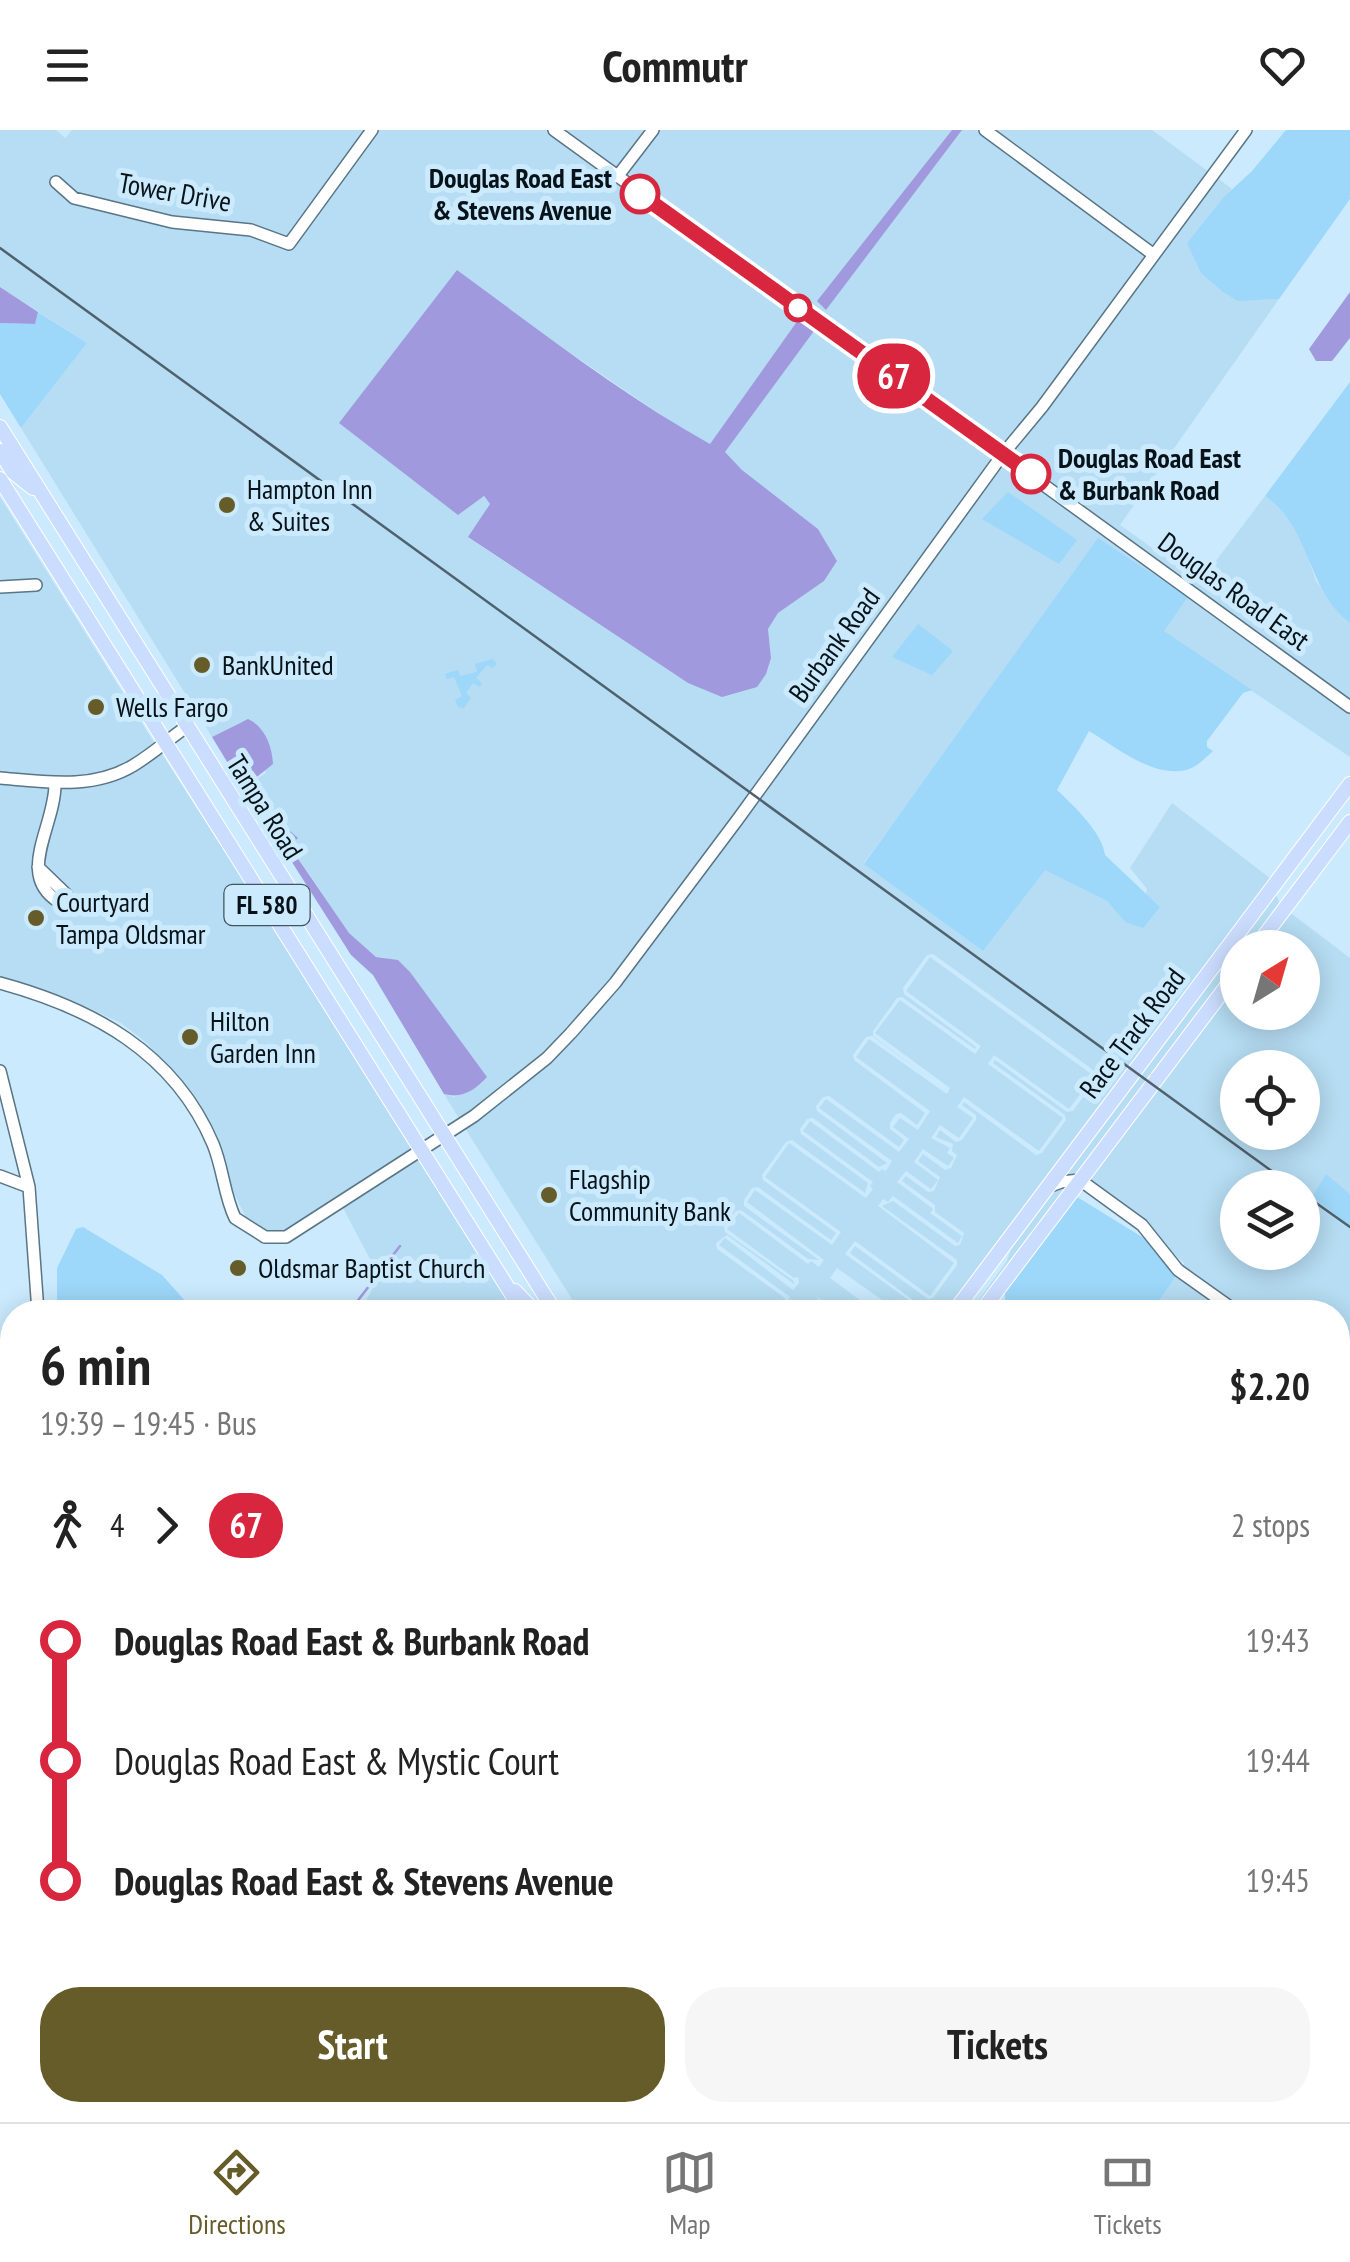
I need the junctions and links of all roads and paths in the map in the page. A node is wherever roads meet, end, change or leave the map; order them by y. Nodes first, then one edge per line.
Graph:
1 (372, 130) edge
2 (554, 130) edge
3 (653, 130) edge
4 (985, 130) edge
5 (1246, 130) edge
6 (617, 177) junction
7 (56, 182) dead end
8 (1154, 255) junction
9 (0, 427) edge
10 (0, 443) edge
11 (0, 451) edge
12 (1003, 454) junction
13 (0, 479) edge
14 (42, 494) junction
15 (36, 585) dead end
16 (0, 587) edge
17 (1350, 707) edge
18 (186, 727) junction
19 (164, 743) junction
20 (0, 778) edge
21 (56, 784) junction
22 (1350, 784) edge
23 (1350, 822) edge
24 (38, 867) dead end
25 (1269, 930) edge
26 (0, 983) edge
27 (1220, 995) edge
28 (0, 1071) edge
29 (444, 1136) junction
30 (422, 1149) junction
31 (0, 1176) edge
32 (1080, 1180) junction
33 (29, 1187) junction
34 (1048, 1188) junction
35 (1021, 1223) junction
36 (1047, 1224) junction
37 (1010, 1238) junction
38 (500, 1276) junction
39 (37, 1300) edge
40 (515, 1300) edge
41 (523, 1300) edge
42 (548, 1300) edge
43 (963, 1300) edge
44 (973, 1300) edge
45 (990, 1300) edge
46 (1220, 1300) edge

1 - 7 street, Tower Drive
2 - 6 street, Douglas Road East
3 - 6 street
4 - 8 street
5 - 8 street, Burbank Road
6 - 12 street, Douglas Road East
8 - 12 street, Burbank Road
9 - 14 main road, Tampa Road
10 - 14 main road, FL 580
11 - 14 main road
12 - 17 street, Douglas Road East
12 - 29 street, Burbank Road
13 - 19 main road, Tampa Road / FL 580
14 - 18 main road, Tampa Road / FL 580
15 - 16 street
18 - 19 street
18 - 29 main road, Tampa Road / FL 580
19 - 21 street
19 - 30 main road, Tampa Road / FL 580
20 - 21 street
21 - 24 street
22 - 34 main road, Race Track Road
23 - 25 main road
26 - 30 street, Burbank Road
27 - 32 main road, Race Track Road
28 - 33 street
29 - 30 street, Burbank Road
29 - 42 main road, Tampa Road / FL 580
30 - 38 main road, Tampa Road / FL 580
31 - 33 street
32 - 34 street
32 - 36 main road, Race Track Road
32 - 46 street
33 - 39 street
34 - 35 main road, Race Track Road
35 - 36 main road
35 - 37 main road, Race Track Road
36 - 45 main road, Race Track Road
37 - 43 main road, Race Track Road
37 - 44 main road
38 - 40 main road, Tampa Road / FL 580
38 - 41 main road

